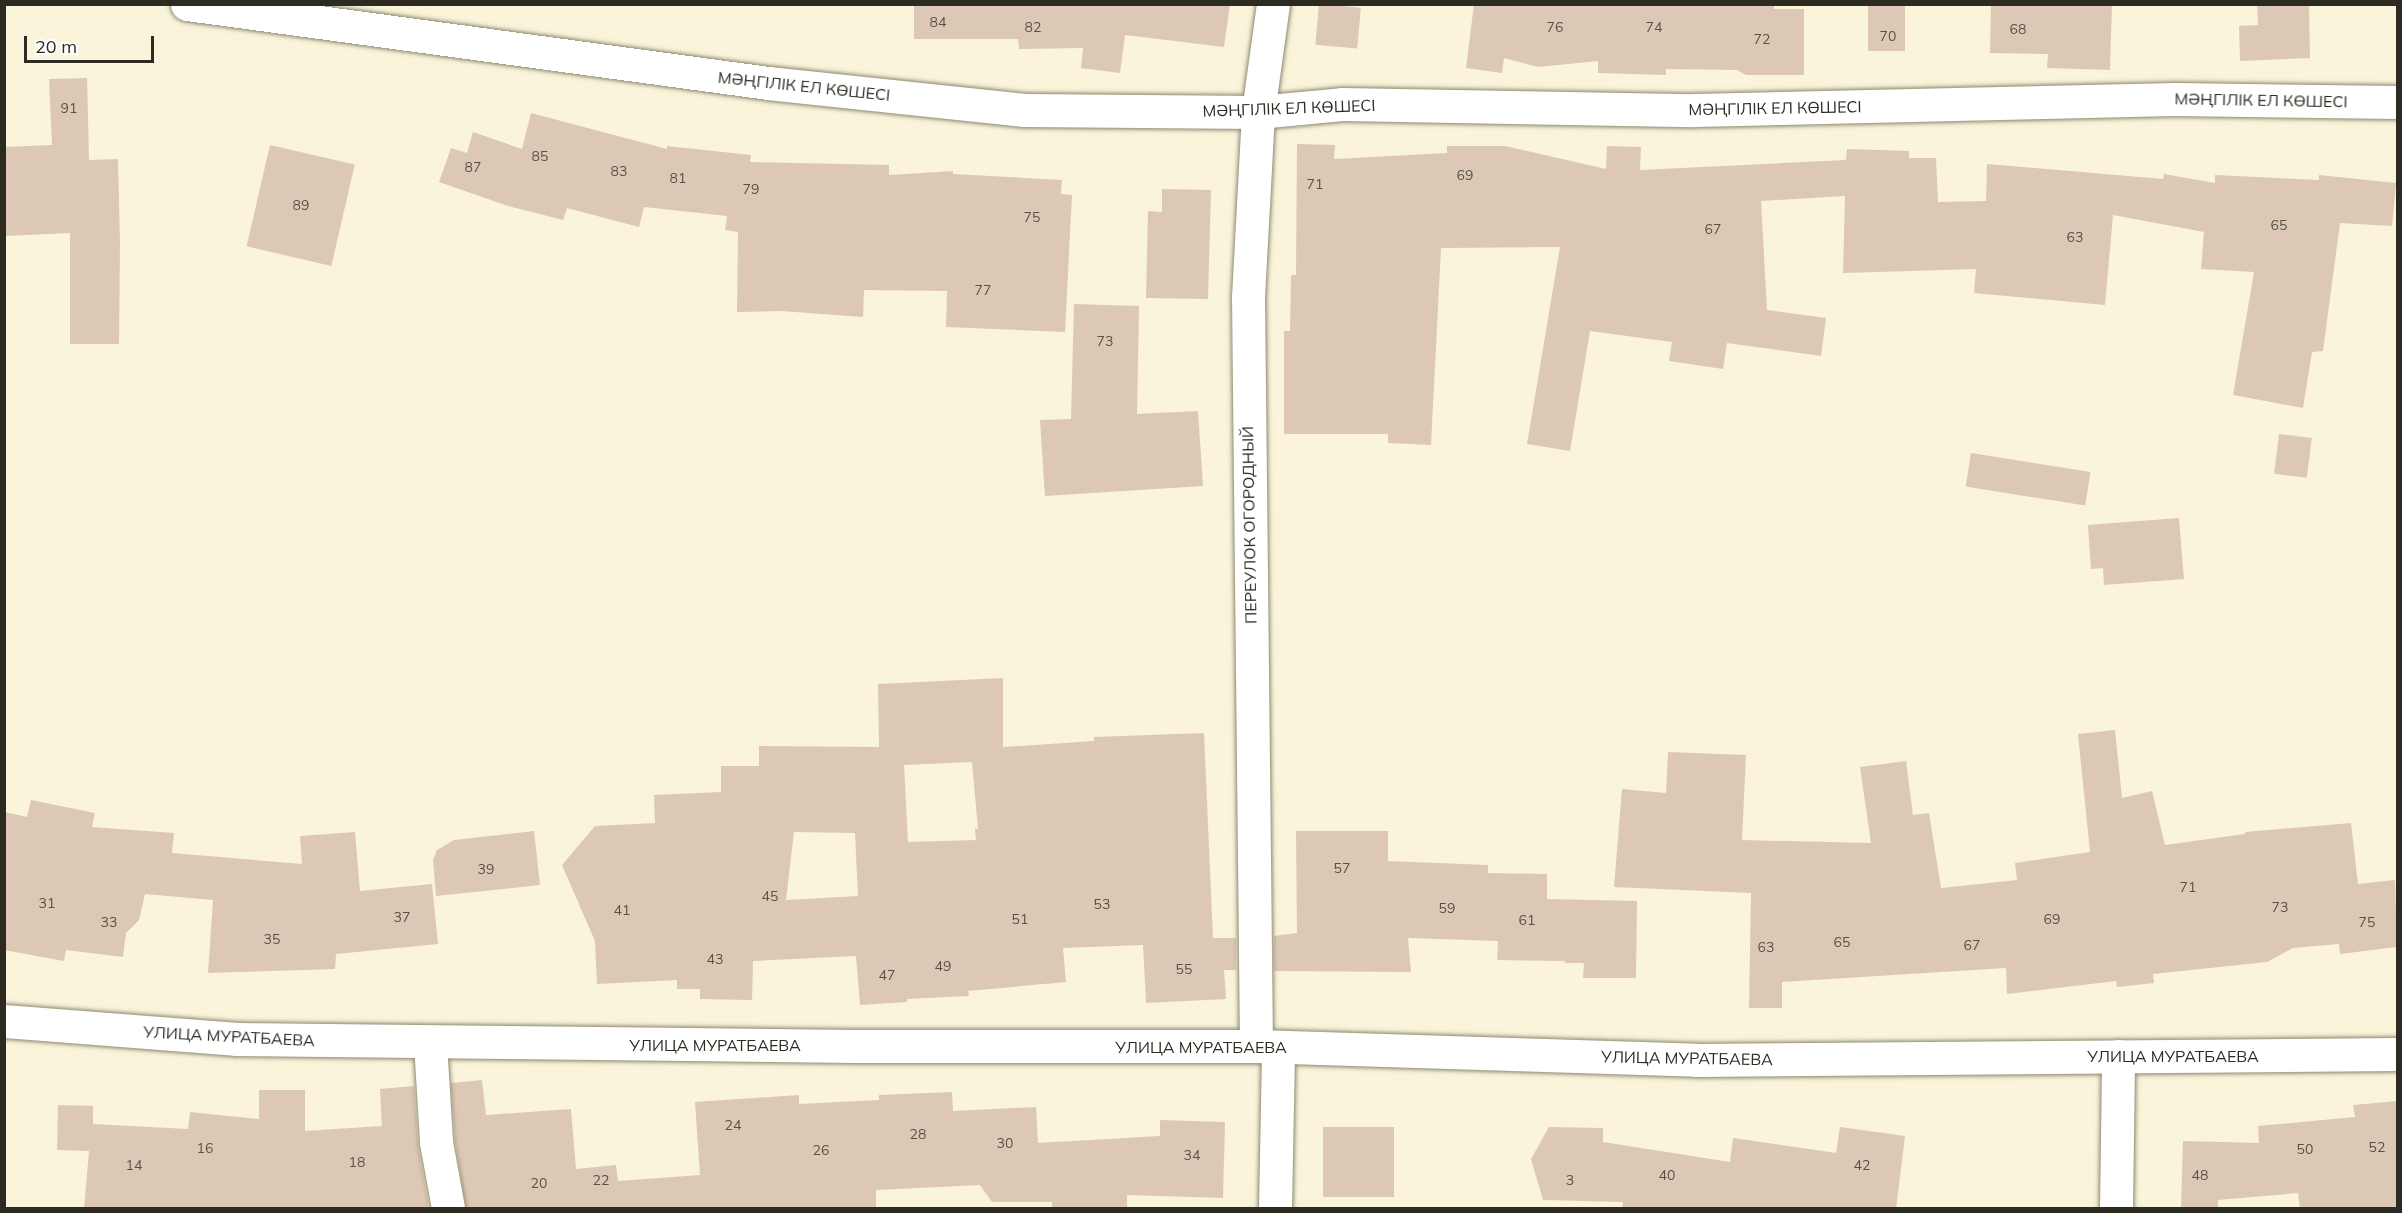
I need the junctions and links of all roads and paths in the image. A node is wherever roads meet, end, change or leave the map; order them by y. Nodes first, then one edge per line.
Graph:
1 (187, 4) edge
2 (1273, 4) edge
3 (2397, 102) edge
4 (1258, 112) junction
5 (4, 1022) edge
6 (430, 1043) junction
7 (1267, 1046) junction
8 (2397, 1054) edge
9 (2118, 1056) junction
10 (448, 1209) edge
11 (1275, 1209) edge
12 (2116, 1209) edge

1 - 4 street, МӘҢГІЛІК ЕЛ КӨШЕСІ
2 - 4 street, ПЕРЕУЛОК ОГОРОДНЫЙ
3 - 4 street, МӘҢГІЛІК ЕЛ КӨШЕСІ
4 - 7 street, ПЕРЕУЛОК ОГОРОДНЫЙ
5 - 6 street, УЛИЦА МУРАТБАЕВА
6 - 7 street, УЛИЦА МУРАТБАЕВА
6 - 10 street
7 - 9 street, УЛИЦА МУРАТБАЕВА
7 - 11 street, ПЕРЕУЛОК ОГОРОДНЫЙ
8 - 9 street, УЛИЦА МУРАТБАЕВА
9 - 12 street

